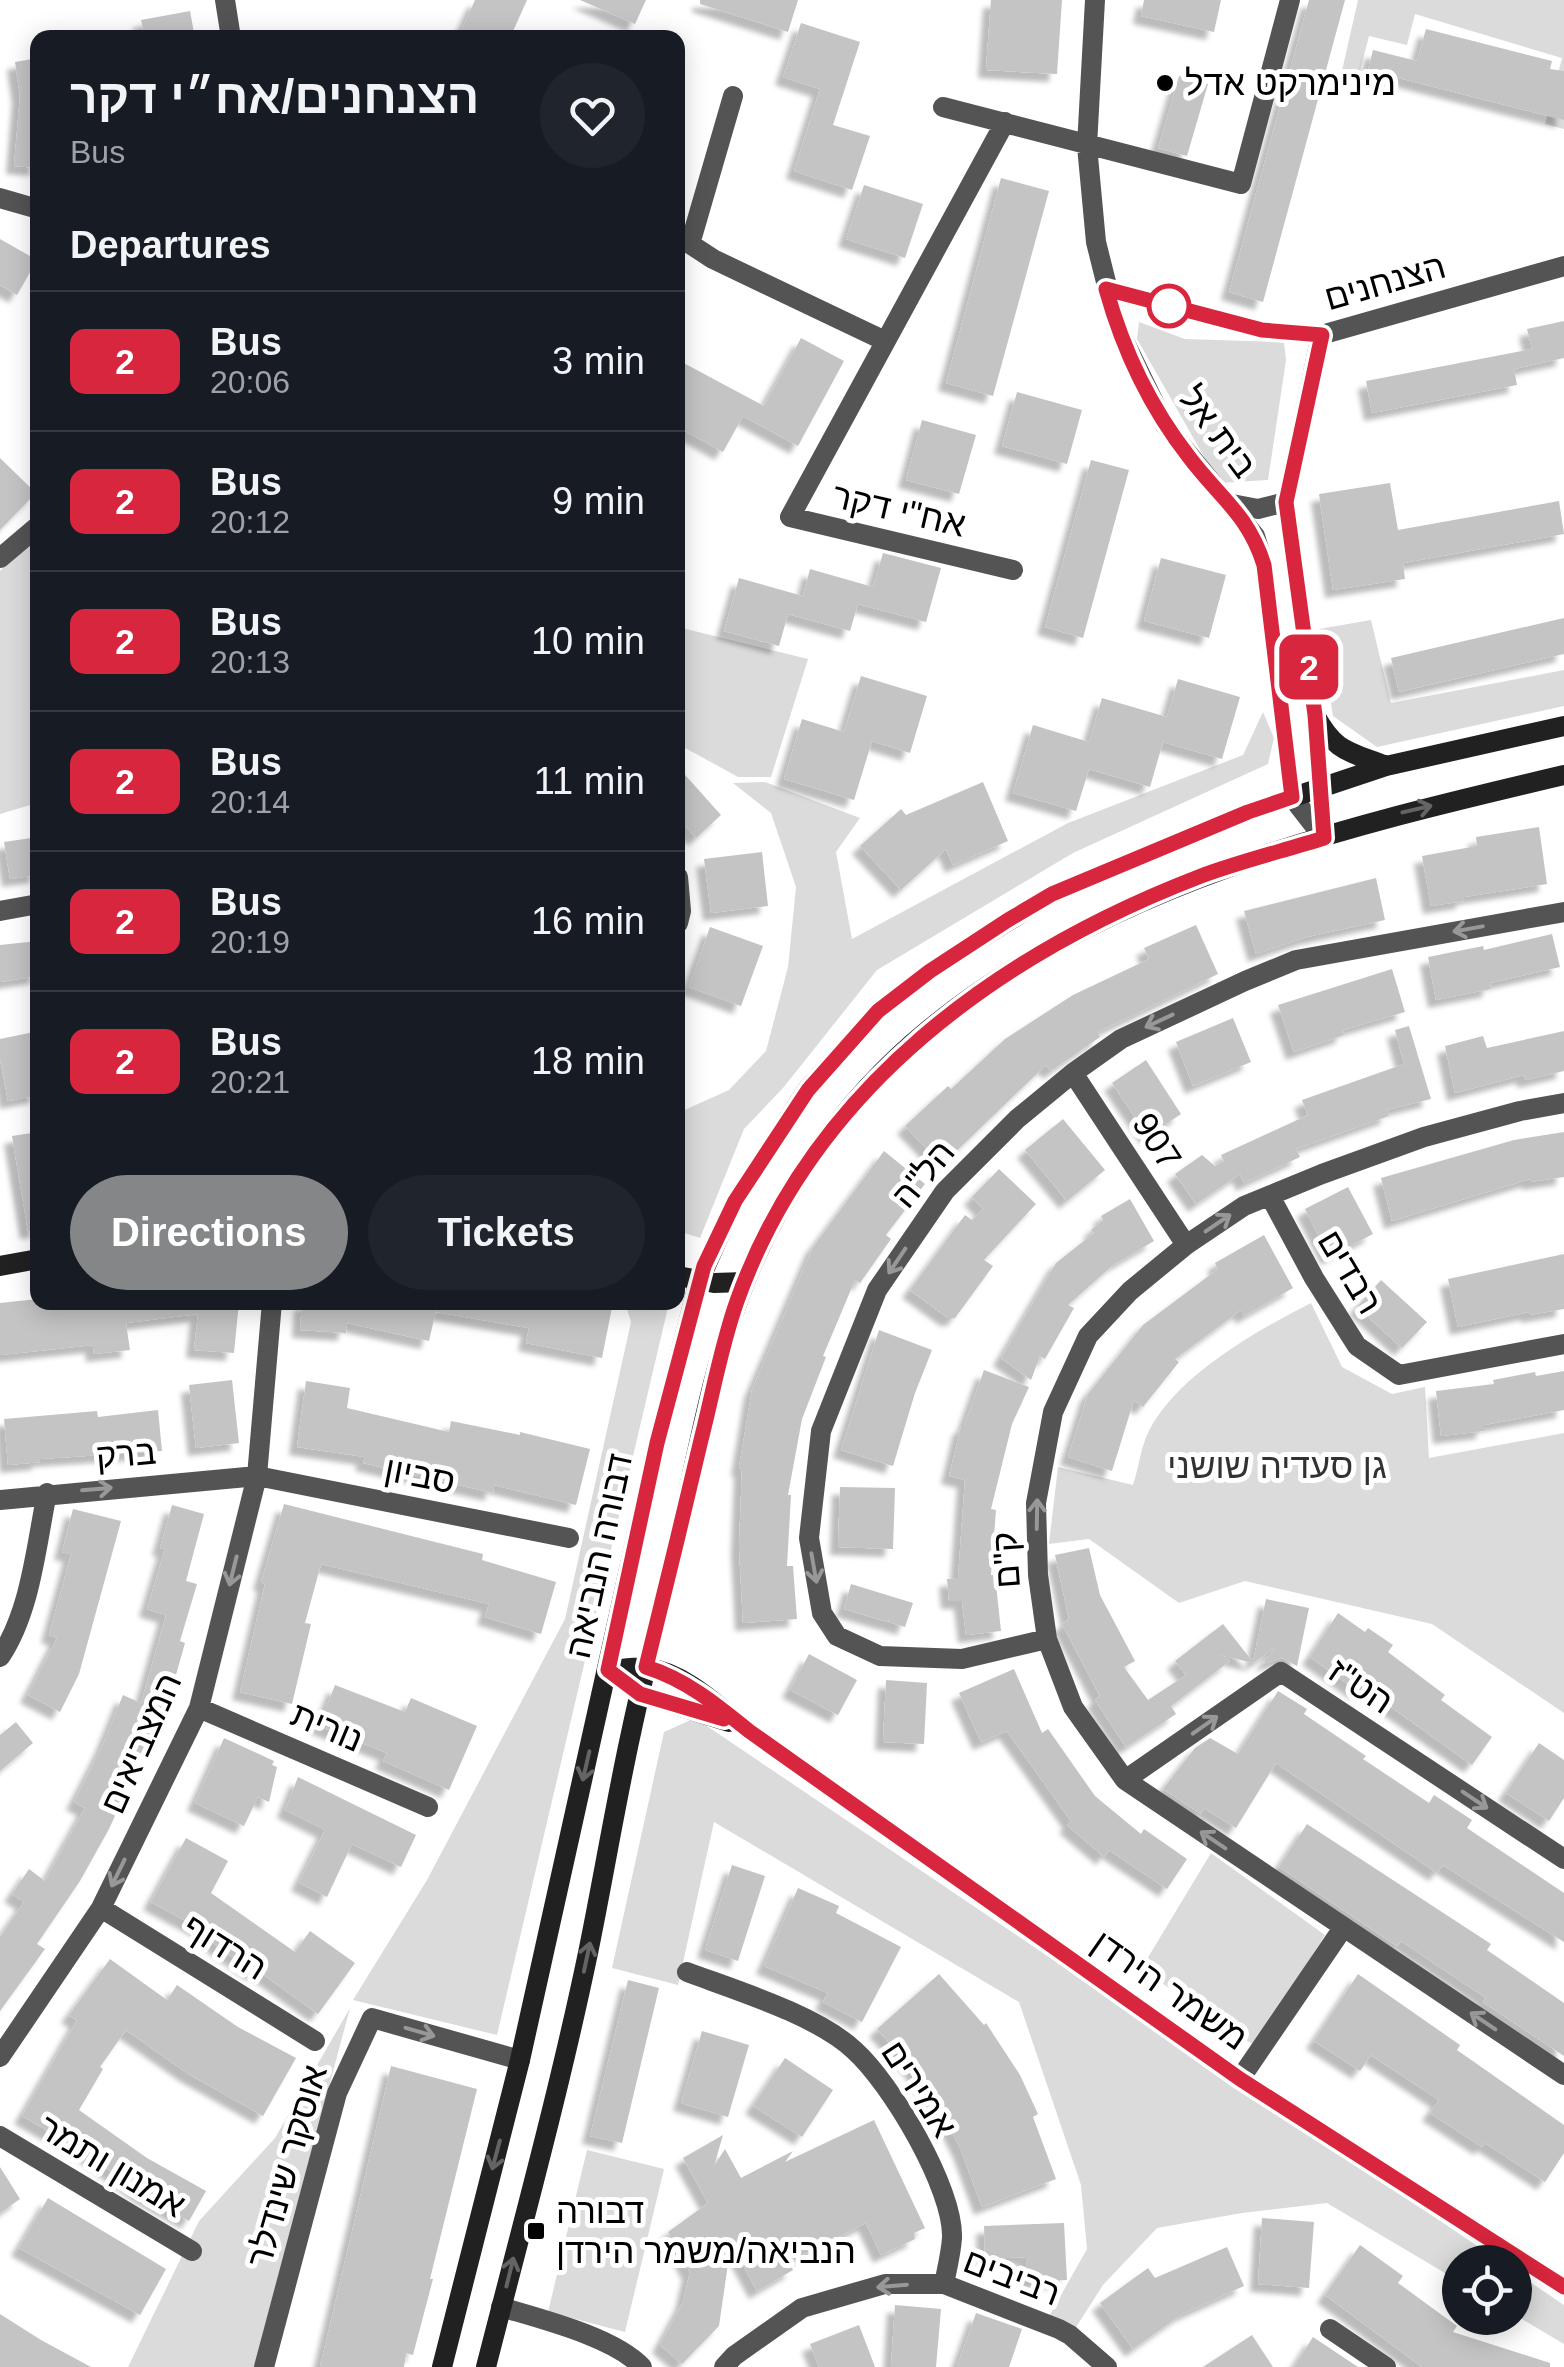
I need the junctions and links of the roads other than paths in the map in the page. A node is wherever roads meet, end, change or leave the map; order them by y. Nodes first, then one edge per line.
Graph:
1 (225, 0) edge
2 (1094, 0) edge
3 (1290, 0) edge
4 (230, 30) edge
5 (732, 96) dead end
6 (943, 108) dead end
7 (1005, 122) junction
8 (1087, 146) junction
9 (0, 198) edge
10 (30, 207) edge
11 (1564, 266) edge
12 (1106, 289) junction
13 (1322, 335) junction
14 (885, 341) junction
15 (1286, 502) junction
16 (1232, 504) junction
17 (30, 533) edge
18 (0, 558) edge
19 (1014, 570) dead end
20 (1315, 715) junction
21 (1564, 726) edge
22 (1386, 766) junction
23 (1564, 775) edge
24 (1322, 789) junction
25 (1292, 797) junction
26 (1324, 838) junction
27 (30, 905) edge
28 (0, 911) edge
29 (1564, 912) edge
30 (1073, 1073) junction
31 (1564, 1103) edge
32 (1270, 1196) junction
33 (1186, 1244) junction
34 (30, 1260) edge
35 (0, 1266) edge
36 (685, 1278) edge
37 (700, 1281) junction
38 (745, 1282) junction
39 (271, 1310) edge
40 (1564, 1344) edge
41 (257, 1476) junction
42 (47, 1493) junction
43 (0, 1500) edge
44 (569, 1538) dead end
45 (1047, 1639) junction
46 (0, 1657) edge
47 (646, 1667) junction
48 (608, 1670) junction
49 (640, 1694) junction
50 (199, 1708) junction
51 (749, 1731) junction
52 (1125, 1780) junction
53 (428, 1806) dead end
54 (1564, 1859) edge
55 (100, 1908) junction
56 (1342, 1928) junction
57 (687, 1972) dead end
58 (315, 2041) dead end
59 (0, 2057) edge
60 (520, 2060) junction
61 (1564, 2075) edge
62 (1240, 2079) junction
63 (0, 2136) edge
64 (192, 2251) dead end
65 (944, 2284) junction
66 (1564, 2287) edge
67 (502, 2307) junction
68 (1330, 2330) dead end
69 (264, 2367) edge
70 (442, 2367) edge
71 (486, 2367) edge
72 (642, 2367) edge
73 (724, 2367) edge
74 (1107, 2367) edge
75 (1386, 2367) edge

1 - 4 street
2 - 8 street, בית אל
3 - 8 street
5 - 14 street
6 - 7 street
7 - 8 street
7 - 14 street, אח"י דקר
8 - 12 street, בית אל
9 - 10 street
11 - 13 street, הצנחנים
12 - 13 street, הצנחנים
12 - 16 street, בית אל
13 - 15 street, בית אל
14 - 19 street, אח"י דקר
15 - 16 street
15 - 20 street, בית אל
16 - 25 street, בית אל
17 - 18 street
20 - 22 street
20 - 24 street, בית אל
21 - 22 street, דבורה הנביאה
22 - 24 street, דבורה הנביאה
26 -> 23 street, דבורה הנביאה
24 - 25 street, דבורה הנביאה
24 - 26 street, בית אל
25 - 26 street
25 - 37 street, דבורה הנביאה
26 - 38 street, דבורה הנביאה
27 - 28 street
29 -> 30 street, הל"ה
30 - 33 street, 907
30 -> 45 street, הל"ה
31 - 32 street, ק"ם
33 -> 32 street, ק"ם
32 - 40 street, רבדים
45 -> 33 street, ק"ם
34 - 35 street
36 - 37 street
37 - 38 street
37 - 48 street, דבורה הנביאה
38 - 47 street, דבורה הנביאה
39 - 41 street, המצביאים
42 -> 41 street, ברק
41 - 44 street, סביון
41 -> 50 street, המצביאים
42 - 43 street, ברק
42 - 46 street
45 - 52 street, ק"ם
47 - 48 street, משמר הירדן
47 - 49 street, דבורה הנביאה
47 - 51 street, משמר הירדן
48 - 49 street, משמר הירדן
48 -> 60 street, דבורה הנביאה
49 - 51 street, משמר הירדן
67 -> 49 street, דבורה הנביאה
50 - 53 street, נורית
50 -> 55 street, המצביאים
51 - 62 street, משמר הירדן
52 -> 54 street, הט"ז
56 -> 52 street, ק"ם
55 - 58 street, הרדוף
55 - 59 street, המצביאים
61 -> 56 street, ק"ם
56 - 62 street
57 - 65 street, אמירים
69 -> 60 street, אוסקר שינדלר
60 -> 70 street, דבורה הנביאה
62 - 66 street, משמר הירדן
63 - 64 street, אמנון ותמר
65 -> 73 street, רביבים
65 - 74 street, רביבים
67 - 71 street, דבורה הנביאה
67 - 72 street
68 - 75 street

